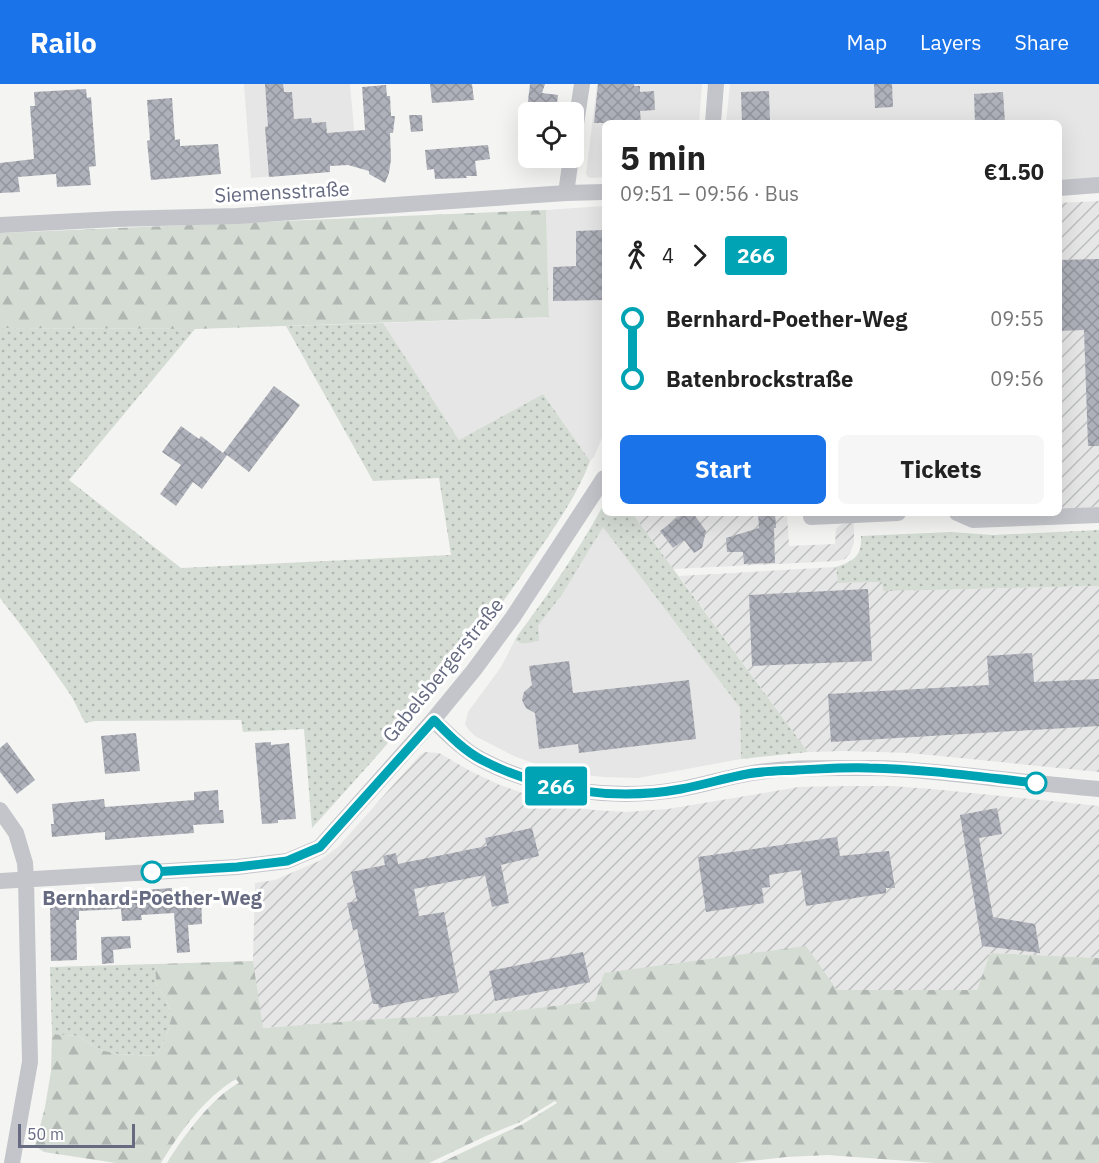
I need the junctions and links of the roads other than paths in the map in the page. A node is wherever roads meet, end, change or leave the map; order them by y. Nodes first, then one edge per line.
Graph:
1 (582, 84) edge
2 (716, 84) edge
3 (579, 102) edge
4 (713, 120) edge
5 (570, 168) edge
6 (1099, 185) edge
7 (1062, 188) edge
8 (602, 192) edge
9 (566, 193) junction
10 (0, 225) edge
11 (602, 481) edge
12 (1099, 515) edge
13 (833, 516) edge
14 (964, 516) edge
15 (811, 517) dead end
16 (434, 720) junction
17 (1099, 789) edge
18 (0, 810) edge
19 (26, 880) junction
20 (0, 881) edge
21 (12, 1163) edge

1 - 3 street
2 - 4 street
5 - 9 street
6 - 7 street
8 - 9 street, Siemensstraße
9 - 10 street, Siemensstraße
11 - 16 street, Gabelsbergerstraße
12 - 14 street
13 - 15 street
16 - 17 street
16 - 19 street, Gabelsbergerstraße
18 - 19 street
19 - 20 street
19 - 21 street

